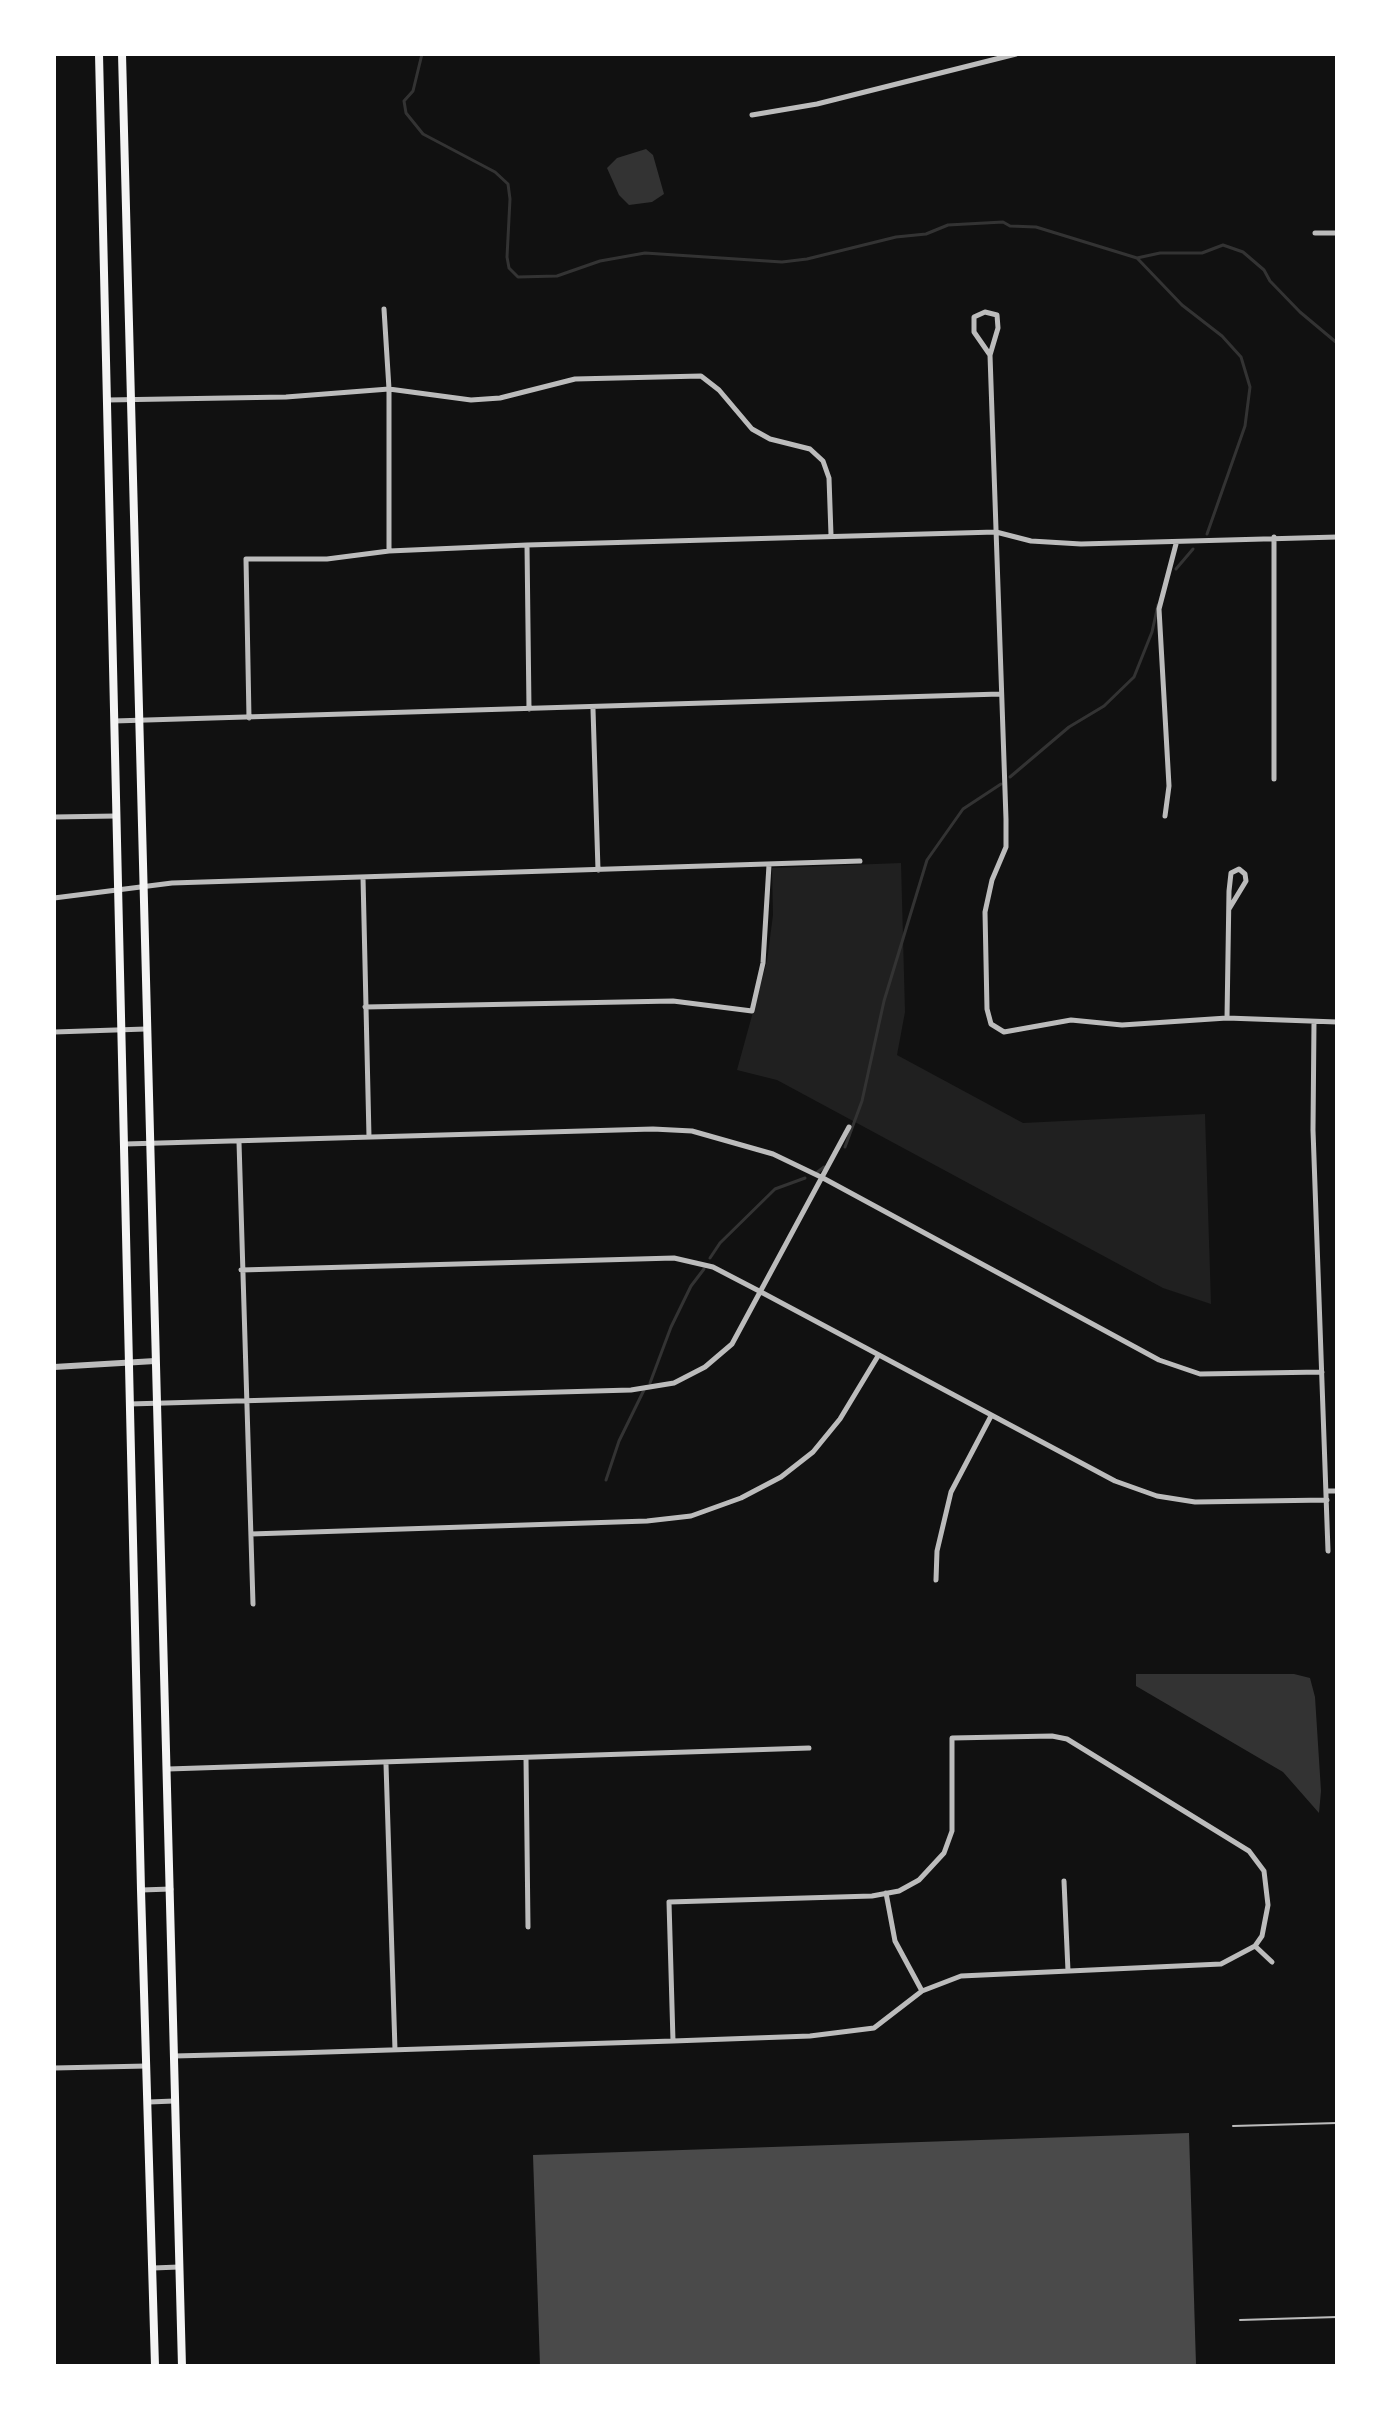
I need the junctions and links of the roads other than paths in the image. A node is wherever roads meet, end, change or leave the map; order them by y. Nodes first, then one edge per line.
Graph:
1 (99, 54) edge
2 (122, 54) edge
3 (1016, 54) edge
4 (752, 115) dead end
5 (1315, 233) dead end
6 (1337, 233) edge
7 (384, 309) dead end
8 (990, 355) junction
9 (389, 389) junction
10 (107, 400) junction
11 (130, 400) junction
12 (996, 532) junction
13 (831, 535) junction
14 (1274, 537) junction
15 (1337, 537) edge
16 (1176, 544) junction
17 (527, 545) junction
18 (389, 551) junction
19 (1000, 694) junction
20 (529, 709) junction
21 (593, 709) junction
22 (249, 718) junction
23 (114, 721) junction
24 (139, 721) junction
25 (1274, 779) dead end
26 (116, 816) junction
27 (1165, 816) dead end
28 (54, 817) edge
29 (860, 861) dead end
30 (769, 865) junction
31 (598, 870) junction
32 (363, 877) junction
33 (141, 887) junction
34 (118, 890) junction
35 (54, 898) edge
36 (1229, 909) junction
37 (365, 1007) junction
38 (1227, 1018) junction
39 (1314, 1022) junction
40 (1337, 1022) edge
41 (122, 1029) junction
42 (146, 1029) junction
43 (54, 1032) edge
44 (849, 1127) dead end
45 (369, 1137) junction
46 (239, 1142) junction
47 (124, 1144) junction
48 (149, 1144) junction
49 (823, 1178) junction
50 (241, 1270) junction
51 (761, 1292) junction
52 (878, 1356) junction
53 (155, 1361) junction
54 (129, 1362) junction
55 (54, 1367) edge
56 (1322, 1372) junction
57 (245, 1401) junction
58 (156, 1403) junction
59 (129, 1404) junction
60 (991, 1416) junction
61 (1327, 1491) junction
62 (1337, 1491) edge
63 (1327, 1500) junction
64 (251, 1534) junction
65 (1328, 1551) dead end
66 (936, 1580) dead end
67 (253, 1604) dead end
68 (809, 1748) dead end
69 (526, 1758) junction
70 (386, 1764) junction
71 (168, 1769) junction
72 (1064, 1881) dead end
73 (172, 1889) junction
74 (141, 1890) junction
75 (886, 1893) junction
76 (528, 1927) dead end
77 (1255, 1946) junction
78 (1272, 1962) dead end
79 (1068, 1971) junction
80 (922, 1991) junction
81 (673, 2041) junction
82 (395, 2050) junction
83 (174, 2056) junction
84 (147, 2066) junction
85 (54, 2068) edge
86 (174, 2101) junction
87 (149, 2102) junction
88 (1337, 2123) edge
89 (1233, 2126) dead end
90 (179, 2267) junction
91 (153, 2268) junction
92 (1337, 2317) edge
93 (1240, 2320) dead end
94 (155, 2366) edge
95 (182, 2366) edge

1 - 10 main road
2 - 11 main road
3 - 4 street
5 - 6 street
7 - 9 street
8 - 8 street
8 - 12 street
9 - 11 street
9 - 13 street
9 - 18 street
10 - 11 street
10 - 23 main road
11 - 24 main road
12 - 13 street
12 - 16 street
12 - 19 street
13 - 17 street
14 - 15 street
14 - 16 street
14 - 25 street
16 - 27 street
17 - 18 street
17 - 20 street
18 - 22 street
19 - 21 street
19 - 38 street
20 - 21 street
20 - 22 street
21 - 31 street
22 - 24 street
23 - 24 street
23 - 26 main road
24 - 33 main road
26 - 28 street
26 - 34 main road
29 - 30 street
30 - 31 street
30 - 37 street
31 - 32 street
32 - 33 street
32 - 37 street
33 - 34 street
33 - 42 main road
34 - 35 street
34 - 41 main road
36 - 36 street
36 - 38 street
37 - 45 street
38 - 39 street
39 - 40 street
39 - 56 street
41 - 42 street
41 - 43 street
41 - 47 main road
42 - 48 main road
44 - 49 street
45 - 46 street
45 - 49 street
46 - 48 street
46 - 50 street
47 - 48 street
47 - 54 main road
48 - 53 main road
49 - 51 street
49 - 56 street
50 - 51 street
50 - 57 street
51 - 52 street
51 - 57 street
52 - 60 street
52 - 64 street
53 - 54 street
53 - 58 main road
54 - 55 street
54 - 59 main road
56 - 61 street
57 - 58 street
57 - 64 street
58 - 59 street
58 - 71 main road
59 - 74 main road
60 - 63 street
60 - 66 street
61 - 62 street
61 - 63 street
63 - 65 street
64 - 67 street
68 - 69 street
69 - 70 street
69 - 76 street
70 - 71 street
70 - 82 street
71 - 73 main road
72 - 79 street
73 - 74 street
73 - 83 main road
74 - 84 main road
75 - 77 street
75 - 80 street
75 - 81 street
77 - 78 street
77 - 79 street
79 - 80 street
80 - 81 street
81 - 82 street
82 - 83 street
83 - 86 main road
84 - 85 street
84 - 87 main road
86 - 87 street
86 - 90 main road
87 - 91 main road
88 - 89 lane
90 - 91 street
90 - 95 main road
91 - 94 main road
92 - 93 lane

